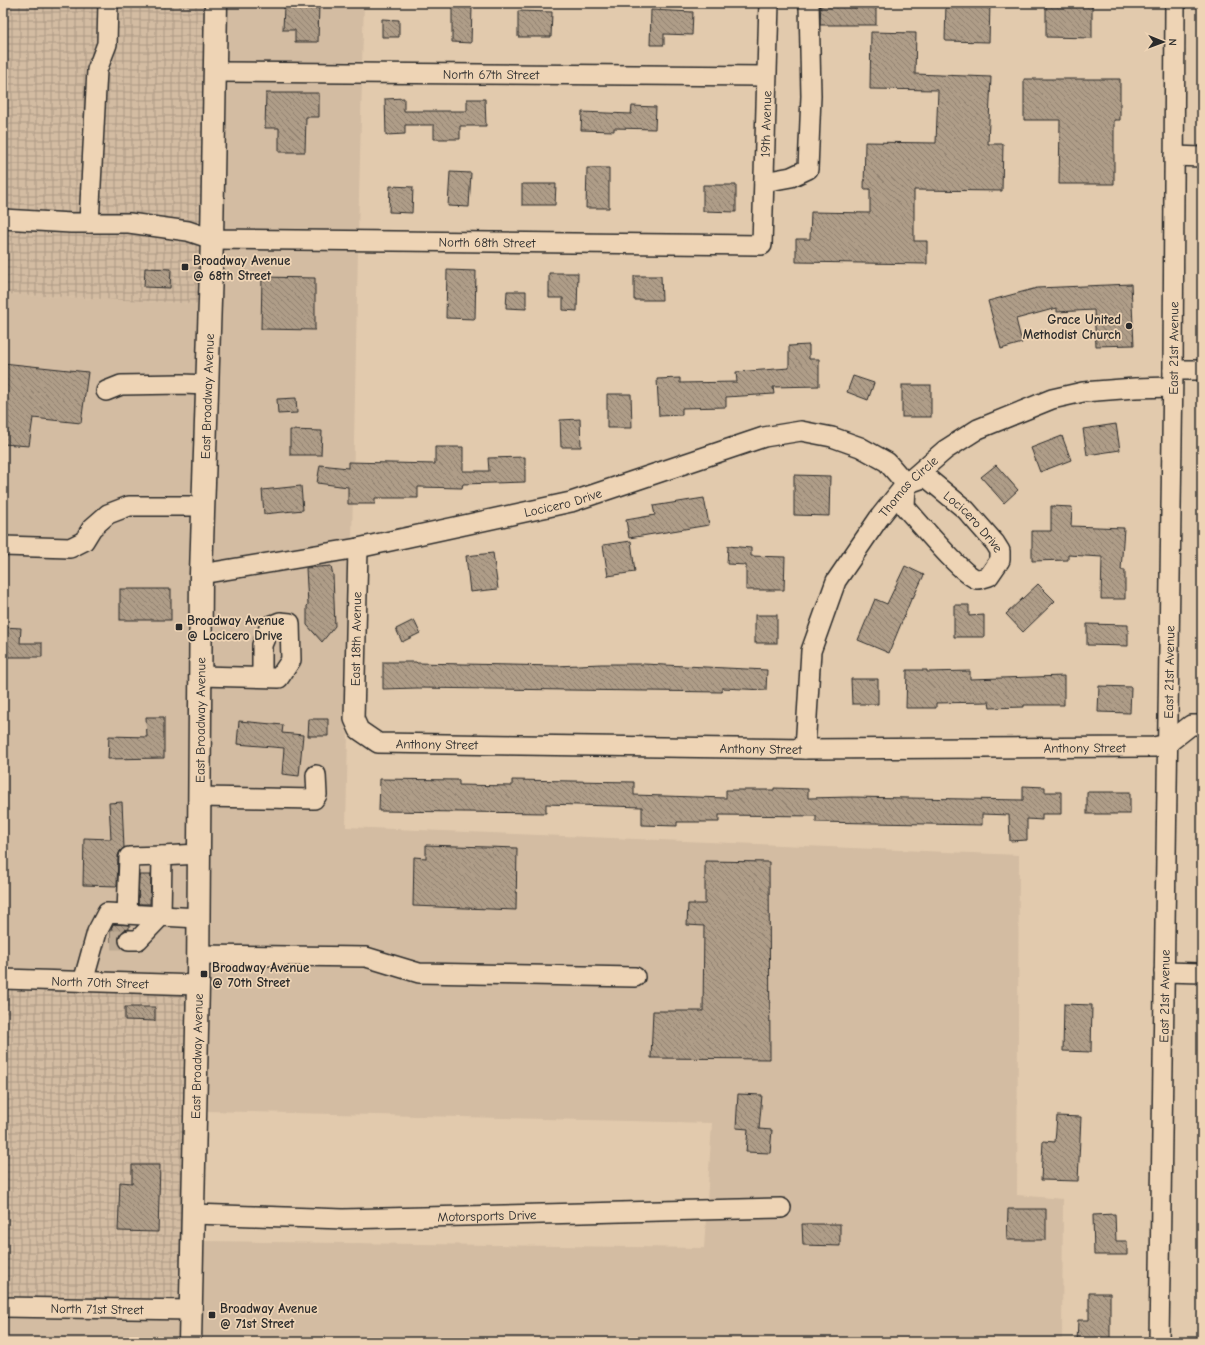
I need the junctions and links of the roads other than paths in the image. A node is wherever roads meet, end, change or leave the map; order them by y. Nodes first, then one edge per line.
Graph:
1 (108, 3) edge
2 (216, 3) edge
3 (769, 3) edge
4 (809, 3) edge
5 (1175, 3) edge
6 (215, 72) junction
7 (766, 76) junction
8 (1174, 156) junction
9 (1202, 157) edge
10 (764, 182) junction
11 (3, 219) edge
12 (89, 223) junction
13 (212, 239) junction
14 (762, 245) joint
15 (1202, 370) edge
16 (1173, 378) junction
17 (207, 385) junction
18 (106, 391) dead end
19 (906, 484) junction
20 (203, 506) junction
21 (3, 546) edge
22 (358, 548) junction
23 (200, 574) junction
24 (200, 676) junction
25 (262, 677) dead end
26 (1202, 725) edge
27 (359, 730) joint
28 (1167, 744) junction
29 (805, 749) junction
30 (316, 775) dead end
31 (199, 797) junction
32 (199, 854) junction
33 (162, 856) junction
34 (127, 914) junction
35 (161, 916) junction
36 (198, 918) junction
37 (111, 940) junction
38 (198, 955) junction
39 (1164, 972) junction
40 (1202, 973) edge
41 (635, 977) dead end
42 (3, 979) edge
43 (83, 982) junction
44 (198, 985) junction
45 (782, 1208) dead end
46 (193, 1214) junction
47 (3, 1307) edge
48 (191, 1310) junction
49 (190, 1342) edge
50 (1159, 1342) edge

1 - 12 street
2 - 6 main road, East Broadway Avenue
3 - 7 street, 19th Avenue
4 - 10 street
5 - 8 street, East 21st Avenue
6 - 7 street, North 67th Street
6 - 13 main road, East Broadway Avenue
7 - 10 street, 19th Avenue
8 - 9 street
8 - 16 street, East 21st Avenue
10 - 14 street, 19th Avenue
11 - 12 street, North 68th Street
12 - 13 street, North 68th Street
13 - 14 street, North 68th Street
13 - 17 main road, East Broadway Avenue
15 - 16 street
16 - 19 street, Thomas Circle
16 - 28 street, East 21st Avenue
17 - 18 street
17 - 20 main road, East Broadway Avenue
19 - 19 street, Locicero Drive
19 - 22 street, Locicero Drive
19 - 29 street, Thomas Circle
20 - 21 street
20 - 23 main road, East Broadway Avenue
22 - 23 street, Locicero Drive
22 - 27 street, East 18th Avenue
23 - 24 main road, East Broadway Avenue
24 - 25 street
24 - 31 main road, East Broadway Avenue
26 - 28 street
27 - 29 street, Anthony Street
28 - 29 street, Anthony Street
28 - 39 street, East 21st Avenue
30 - 31 street
31 - 32 main road, East Broadway Avenue
32 - 33 street
32 - 36 main road, East Broadway Avenue
33 - 34 street
33 - 35 street
34 - 35 street
34 - 37 street
35 - 36 street
35 - 37 street
36 - 38 main road, East Broadway Avenue
37 - 43 street
38 - 41 street
38 - 44 main road, East Broadway Avenue
39 - 40 street
39 - 50 street, East 21st Avenue
42 - 43 street, North 70th Street
43 - 44 street, North 70th Street
44 - 46 main road, East Broadway Avenue
45 - 46 street, Motorsports Drive
46 - 48 main road, East Broadway Avenue
47 - 48 street, North 71st Street
48 - 49 main road, East Broadway Avenue

